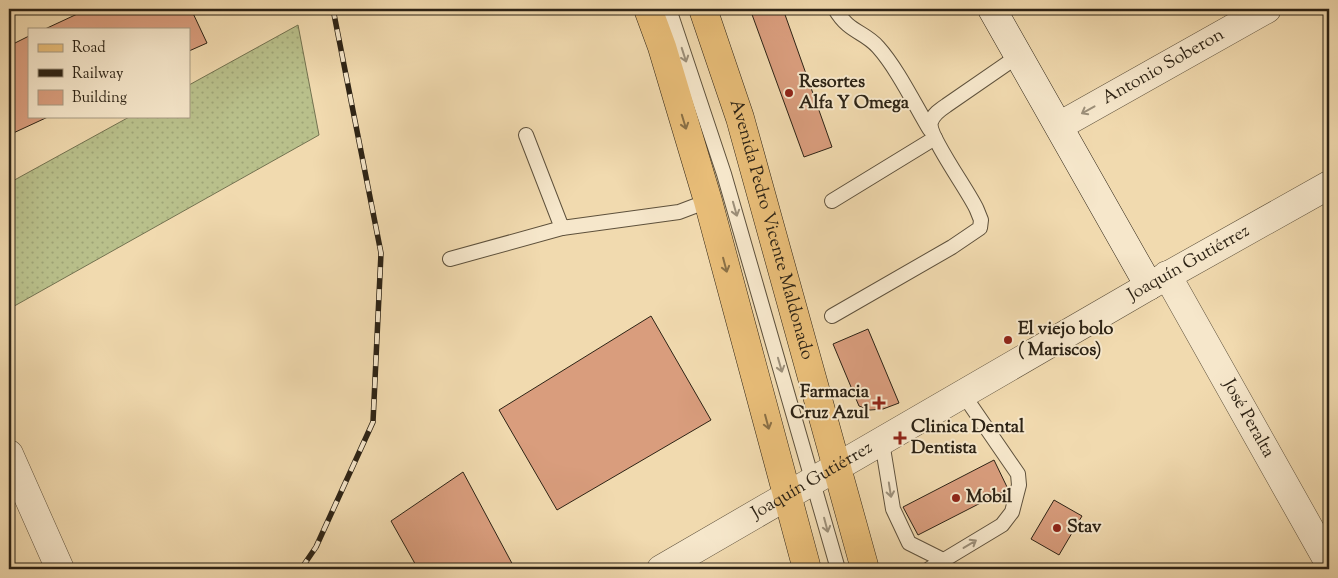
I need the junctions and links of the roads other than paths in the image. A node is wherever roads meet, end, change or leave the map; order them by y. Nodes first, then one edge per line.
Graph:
1 (648, 9) edge
2 (669, 9) edge
3 (698, 9) edge
4 (702, 9) edge
5 (835, 9) edge
6 (992, 9) edge
7 (1267, 9) edge
8 (1018, 56) junction
9 (1059, 126) junction
10 (932, 134) junction
11 (526, 135) dead end
12 (1329, 185) edge
13 (708, 201) junction
14 (832, 201) dead end
15 (562, 228) junction
16 (450, 259) dead end
17 (1158, 280) junction
18 (832, 316) dead end
19 (963, 394) junction
20 (882, 442) junction
21 (9, 454) edge
22 (826, 474) junction
23 (787, 496) junction
24 (943, 560) junction
25 (1329, 563) edge
26 (60, 569) edge
27 (661, 569) edge
28 (806, 569) edge
29 (838, 569) edge
30 (854, 569) edge
31 (865, 569) edge
32 (928, 569) edge

1 -> 13 main road
2 -> 22 lane
3 - 22 lane
4 - 22 main road, Avenida Pedro Vicente Maldonado
5 - 10 lane
6 - 8 street, José Peralta
7 -> 9 street, Antonio Soberon
8 - 9 street, José Peralta
8 - 10 lane
9 - 17 street, José Peralta
10 - 14 lane
10 - 18 lane
11 - 15 lane
12 - 17 street, Joaquín Gutiérrez
13 - 15 lane
13 -> 23 main road
15 - 16 lane
17 - 19 street, Joaquín Gutiérrez
17 - 25 street, José Peralta
19 - 20 street, Joaquín Gutiérrez
24 -> 19 lane
20 - 22 street, Joaquín Gutiérrez
20 -> 24 lane
21 - 26 street
22 - 23 street, Joaquín Gutiérrez
22 -> 29 lane
22 - 30 lane
22 - 31 main road, Avenida Pedro Vicente Maldonado
23 - 27 street, Joaquín Gutiérrez
23 - 28 main road
24 - 32 lane

